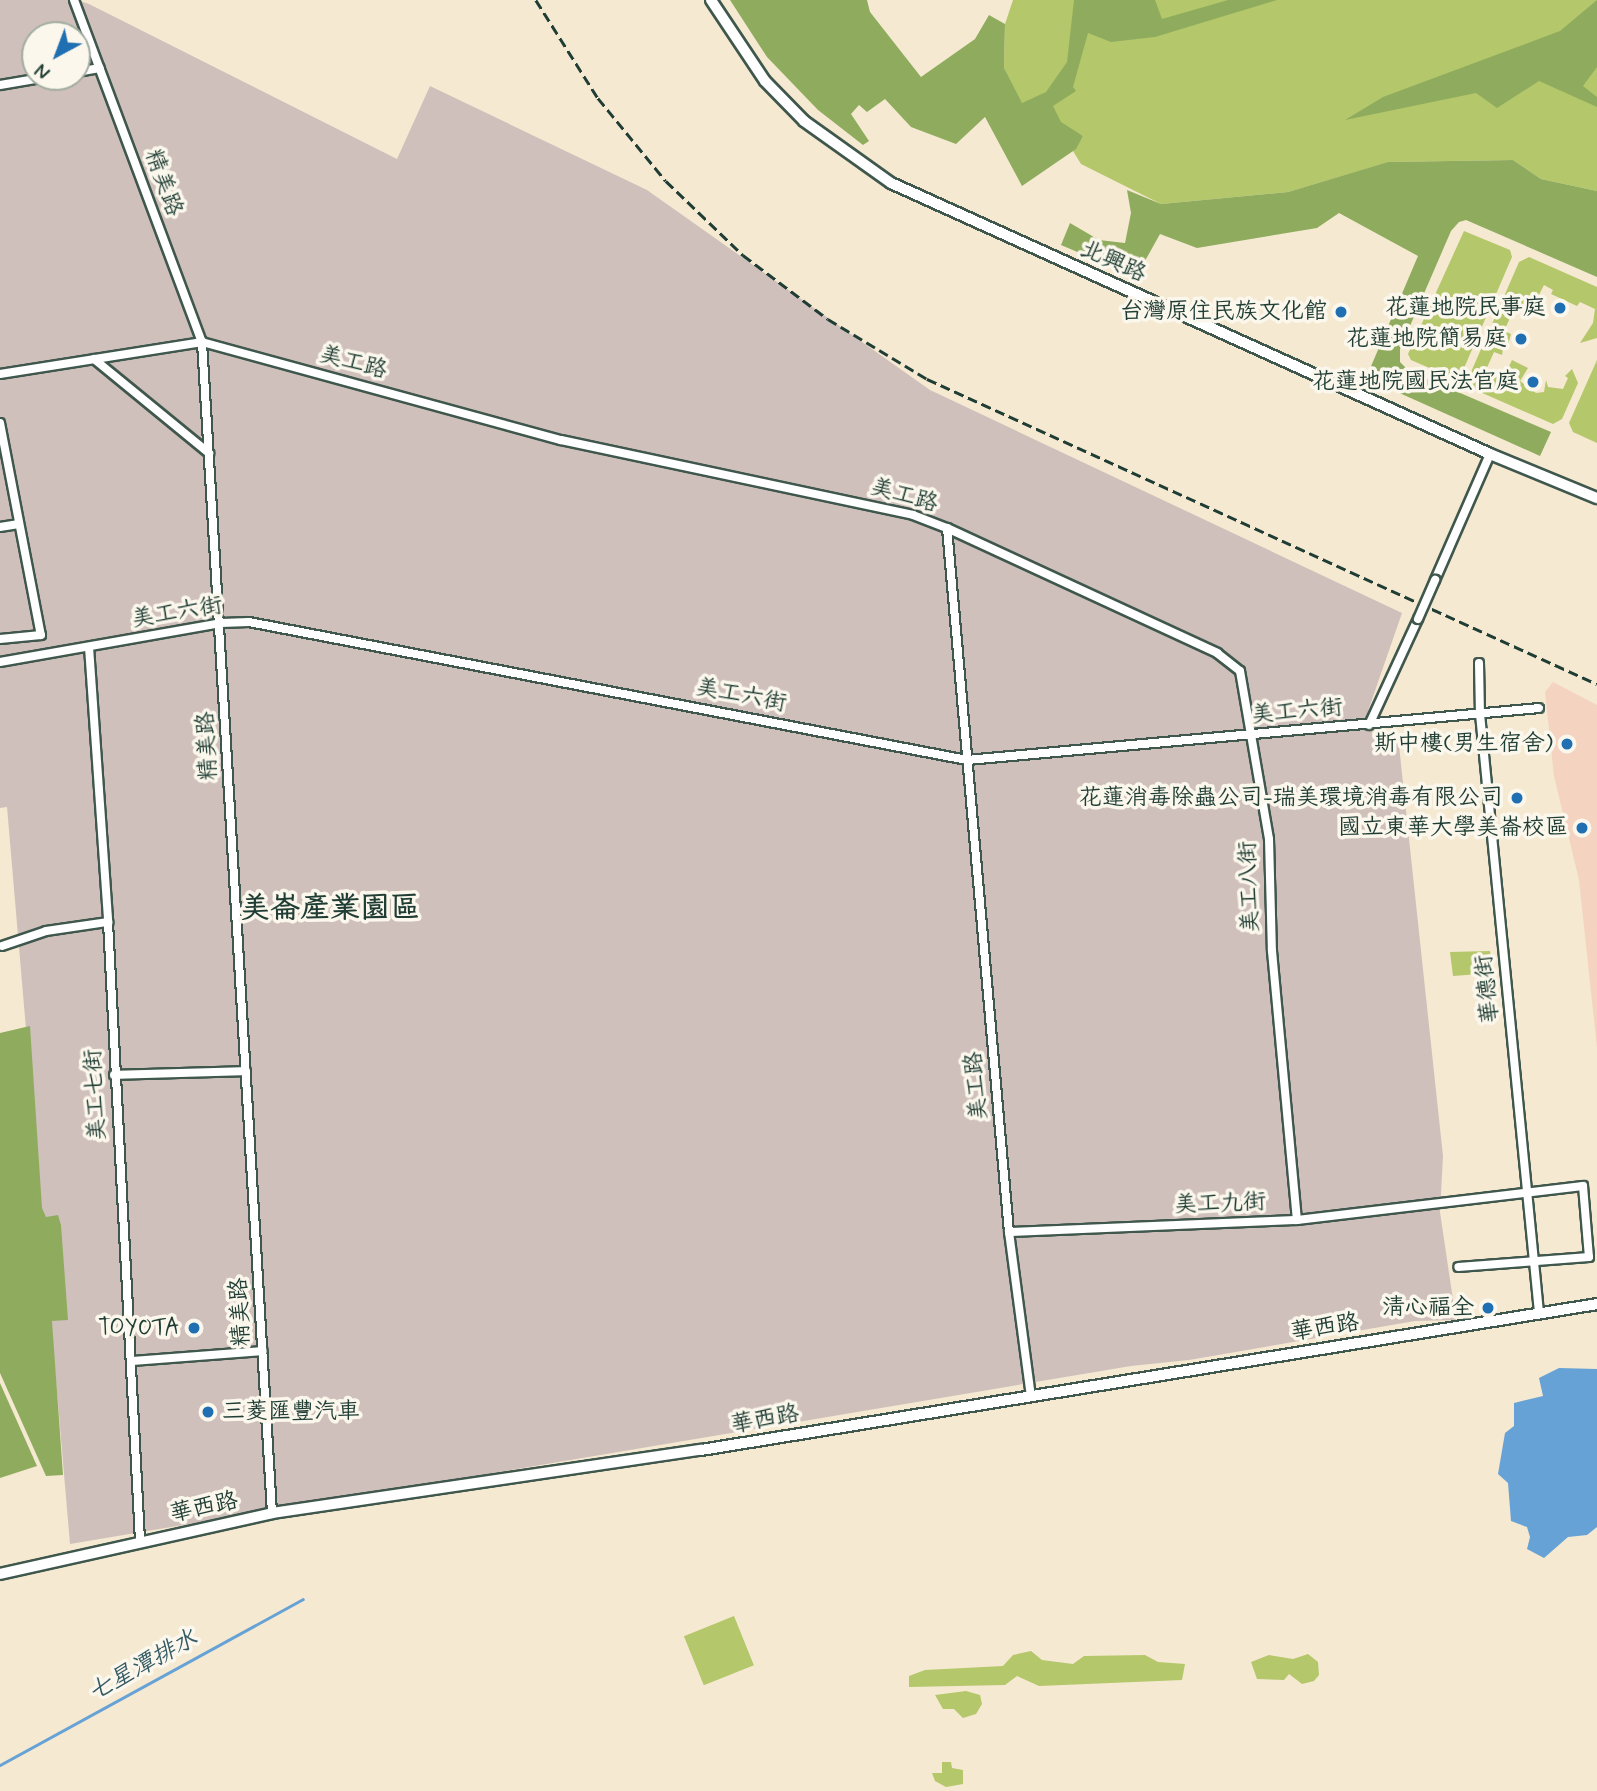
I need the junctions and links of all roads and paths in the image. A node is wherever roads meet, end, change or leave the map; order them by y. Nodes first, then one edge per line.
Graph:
1 (74, 0) edge
2 (711, 0) edge
3 (100, 68) junction
4 (91, 70) edge
5 (21, 81) edge
6 (0, 85) edge
7 (202, 342) junction
8 (94, 359) junction
9 (0, 374) edge
10 (0, 423) edge
11 (209, 453) junction
12 (1490, 454) junction
13 (1597, 498) edge
14 (19, 524) junction
15 (0, 527) edge
16 (947, 528) junction
17 (221, 623) junction
18 (0, 639) edge
19 (89, 647) junction
20 (0, 662) edge
21 (1479, 663) dead end
22 (1539, 708) dead end
23 (1480, 714) junction
24 (1369, 725) junction
25 (1250, 736) junction
26 (967, 760) junction
27 (108, 922) junction
28 (2, 946) dead end
29 (246, 1071) junction
30 (114, 1075) junction
31 (1527, 1192) junction
32 (1297, 1220) junction
33 (1009, 1232) junction
34 (1534, 1262) junction
35 (1458, 1267) dead end
36 (1597, 1304) edge
37 (1539, 1312) junction
38 (263, 1351) junction
39 (133, 1361) junction
40 (1031, 1396) junction
41 (272, 1513) junction
42 (140, 1541) junction
43 (0, 1574) edge

1 - 3 street, 精美路
2 - 12 street, 北興路
3 - 4 street
3 - 7 street, 精美路
5 - 6 street
7 - 8 street, 美工路
7 - 11 street, 精美路
7 - 16 street, 美工路
8 - 9 street, 美工路
8 - 11 street
10 - 14 street
11 - 17 street, 精美路
12 - 13 street, 北興路
12 - 24 street, bridge
14 - 15 street
14 - 18 street
16 - 25 street, 美工八街
16 - 26 street, 美工路
17 - 19 street, 美工六街
17 - 26 street, 美工六街
17 - 29 street, 精美路
19 - 20 street, 美工六街
19 - 27 street, 美工七街
21 - 23 street, 華德街
22 - 23 street, 美工六街
23 - 24 street, 美工六街
23 - 31 street, 華德街
24 - 25 street, 美工六街
25 - 26 street, 美工六街
25 - 32 street, 美工八街
26 - 33 street, 美工路
27 - 28 street
27 - 30 street, 美工七街
29 - 30 street
29 - 38 street, 精美路
30 - 39 street, 美工七街
31 - 32 street, 美工九街
31 - 34 street, 華德街
31 - 34 street, 美工九街
32 - 33 street, 美工九街
33 - 40 street, 美工路
34 - 35 street
34 - 37 street, 華德街
36 - 37 street, 華西路
37 - 40 street, 華西路
38 - 39 street
38 - 41 street, 精美路
39 - 42 street, 美工七街
40 - 41 street, 華西路
41 - 42 street, 華西路
42 - 43 street, 華西路

